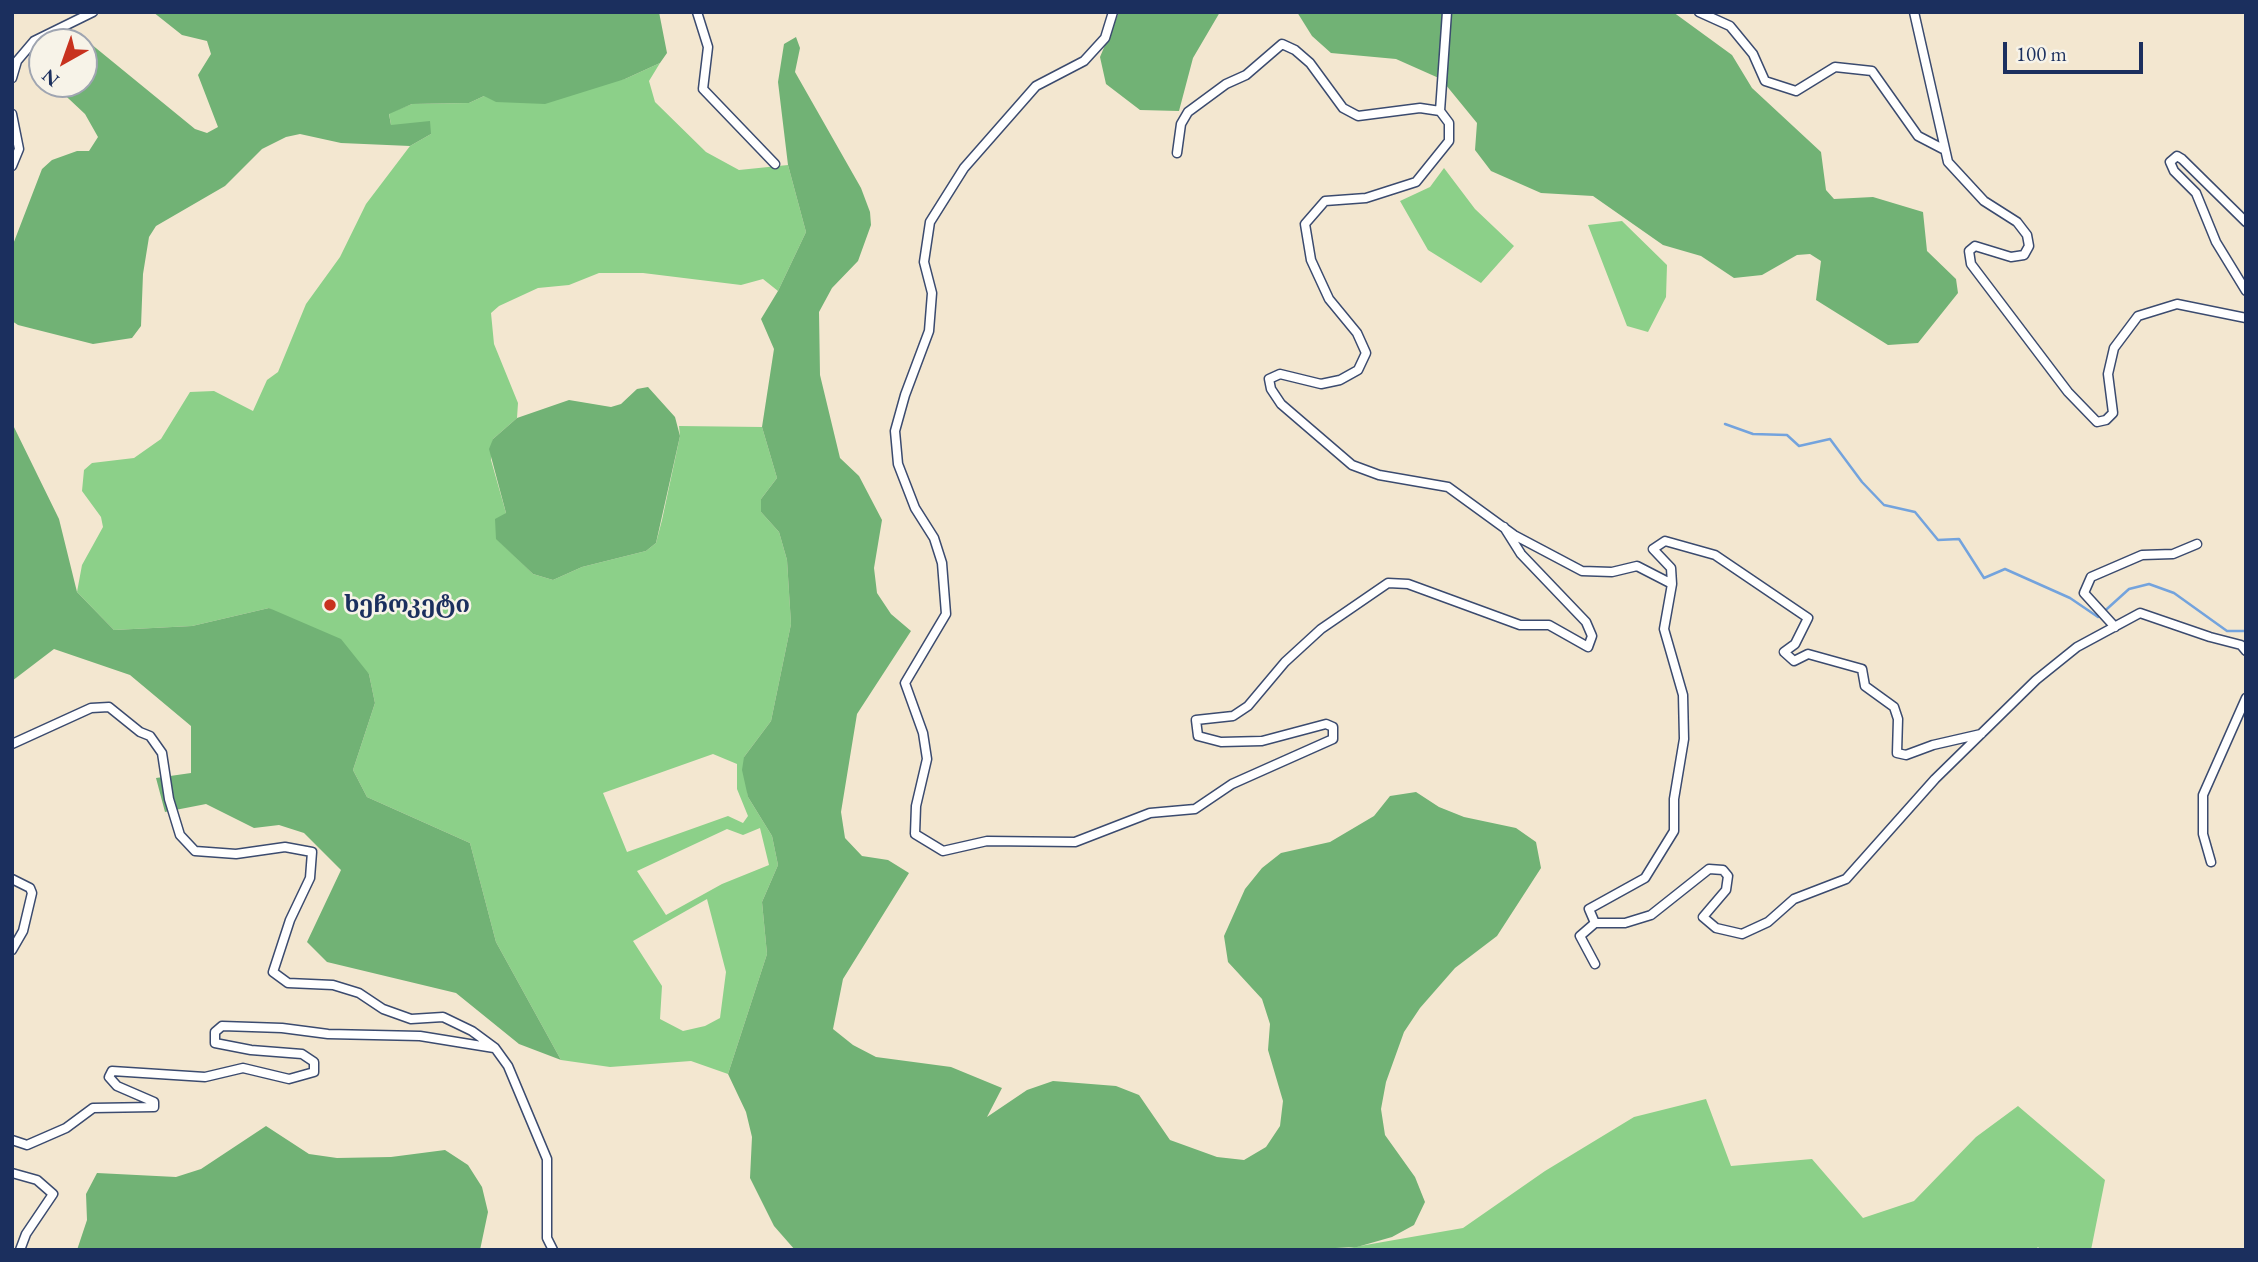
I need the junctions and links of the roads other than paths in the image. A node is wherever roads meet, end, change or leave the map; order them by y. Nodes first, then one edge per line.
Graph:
1 (93, 12) edge
2 (697, 12) edge
3 (1113, 12) edge
4 (1447, 12) edge
5 (1699, 12) edge
6 (1914, 12) edge
7 (12, 78) edge
8 (1440, 111) junction
9 (12, 114) edge
10 (1943, 149) junction
11 (1177, 153) dead end
12 (775, 164) dead end
13 (12, 166) edge
14 (2246, 222) edge
15 (2246, 291) edge
16 (2246, 318) edge
17 (1504, 527) junction
18 (2197, 544) dead end
19 (1672, 584) junction
20 (2115, 626) junction
21 (2246, 650) edge
22 (2246, 698) edge
23 (1981, 734) junction
24 (12, 744) edge
25 (2211, 862) dead end
26 (12, 879) edge
27 (1595, 923) junction
28 (12, 950) edge
29 (1595, 964) dead end
30 (495, 1048) junction
31 (12, 1140) edge
32 (12, 1173) edge
33 (20, 1250) edge
34 (553, 1250) edge

1 - 7 street
2 - 12 street
3 - 17 street
4 - 8 street
5 - 10 street
6 - 10 street
8 - 11 street
8 - 17 street
9 - 13 street
10 - 16 street
14 - 15 street
17 - 19 street
18 - 20 street
19 - 23 street
19 - 27 street
20 - 21 street
20 - 23 street
22 - 25 street
23 - 27 street
24 - 30 street
26 - 28 street
27 - 29 street
30 - 31 street
30 - 34 street
32 - 33 street

